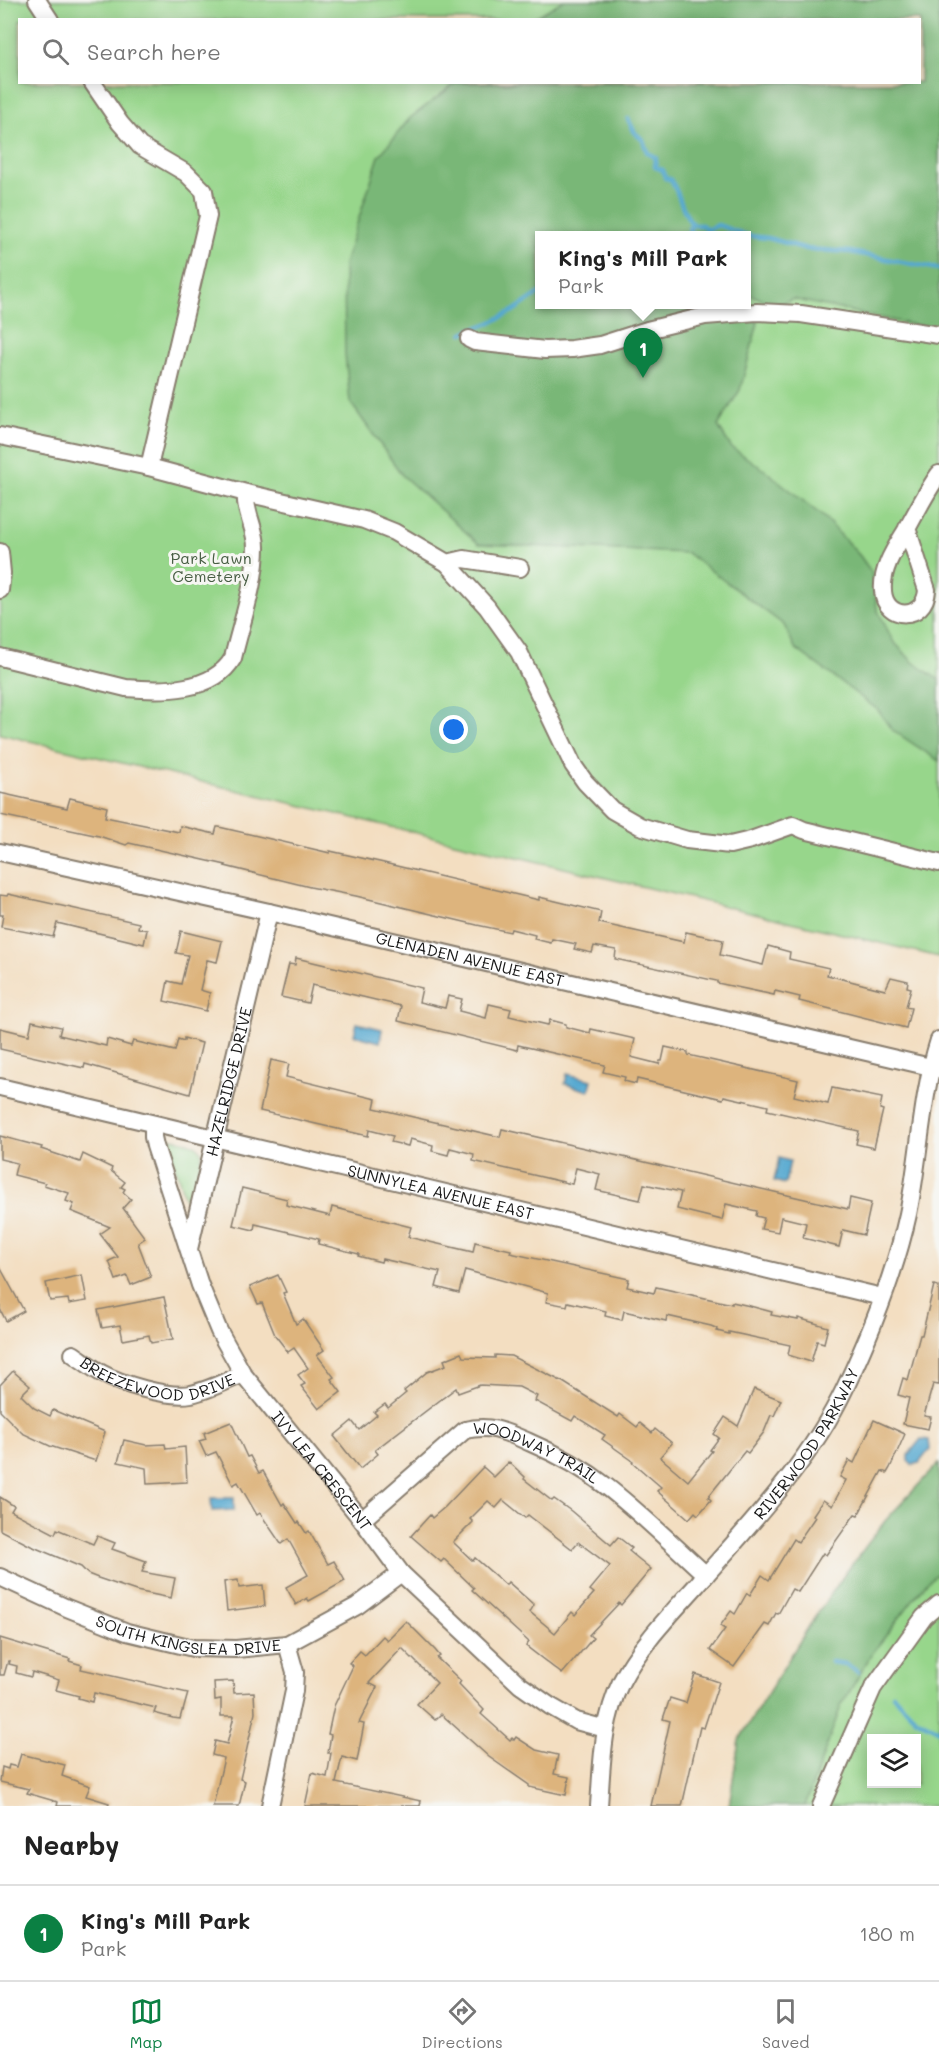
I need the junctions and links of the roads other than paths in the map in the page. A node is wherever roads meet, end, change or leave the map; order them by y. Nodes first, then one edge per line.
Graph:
1 (37, 0) edge
2 (49, 18) edge
3 (93, 84) edge
4 (939, 335) edge
5 (469, 339) dead end
6 (0, 436) edge
7 (149, 467) junction
8 (939, 474) edge
9 (246, 493) junction
10 (908, 528) dead end
11 (0, 552) edge
12 (447, 563) junction
13 (520, 568) dead end
14 (0, 590) edge
15 (0, 657) edge
16 (0, 852) edge
17 (939, 863) edge
18 (269, 912) junction
19 (939, 1040) edge
20 (934, 1068) edge
21 (0, 1087) edge
22 (153, 1124) junction
23 (215, 1139) junction
24 (189, 1250) junction
25 (882, 1297) junction
26 (73, 1354) dead end
27 (243, 1374) junction
28 (362, 1520) junction
29 (401, 1573) junction
30 (706, 1575) junction
31 (0, 1577) edge
32 (939, 1604) edge
33 (287, 1644) junction
34 (606, 1729) junction
35 (270, 1806) edge
36 (599, 1806) edge
37 (821, 1806) edge

1 - 2 street
3 - 7 street
4 - 5 street
6 - 7 street
7 - 9 street
8 - 10 street
9 - 12 street
9 - 15 street
11 - 14 street
12 - 13 street
12 - 17 street
16 - 18 street, GLENADEN AVENUE EAST
18 - 20 street, GLENADEN AVENUE EAST
18 - 23 street, HAZELRIDGE DRIVE
19 - 20 street, RIVERWOOD PARKWAY
20 - 25 street, RIVERWOOD PARKWAY
21 - 22 street, SUNNYLEA AVENUE EAST
22 - 23 street, SUNNYLEA AVENUE EAST
22 - 24 street, IVY LEA CRESCENT
23 - 24 street, HAZELRIDGE DRIVE
23 - 25 street, SUNNYLEA AVENUE EAST
24 - 27 street, IVY LEA CRESCENT
25 - 30 street, RIVERWOOD PARKWAY
26 - 27 street, BREEZEWOOD DRIVE
27 - 28 street, IVY LEA CRESCENT
28 - 29 street, IVY LEA CRESCENT
28 - 30 street, WOODWAY TRAIL
29 - 33 street, SOUTH KINGSLEA DRIVE
29 - 34 street, IVY LEA CRESCENT
30 - 34 street, RIVERWOOD PARKWAY
31 - 33 street, SOUTH KINGSLEA DRIVE
32 - 37 street
33 - 35 street
34 - 36 street, RIVERWOOD PARKWAY

